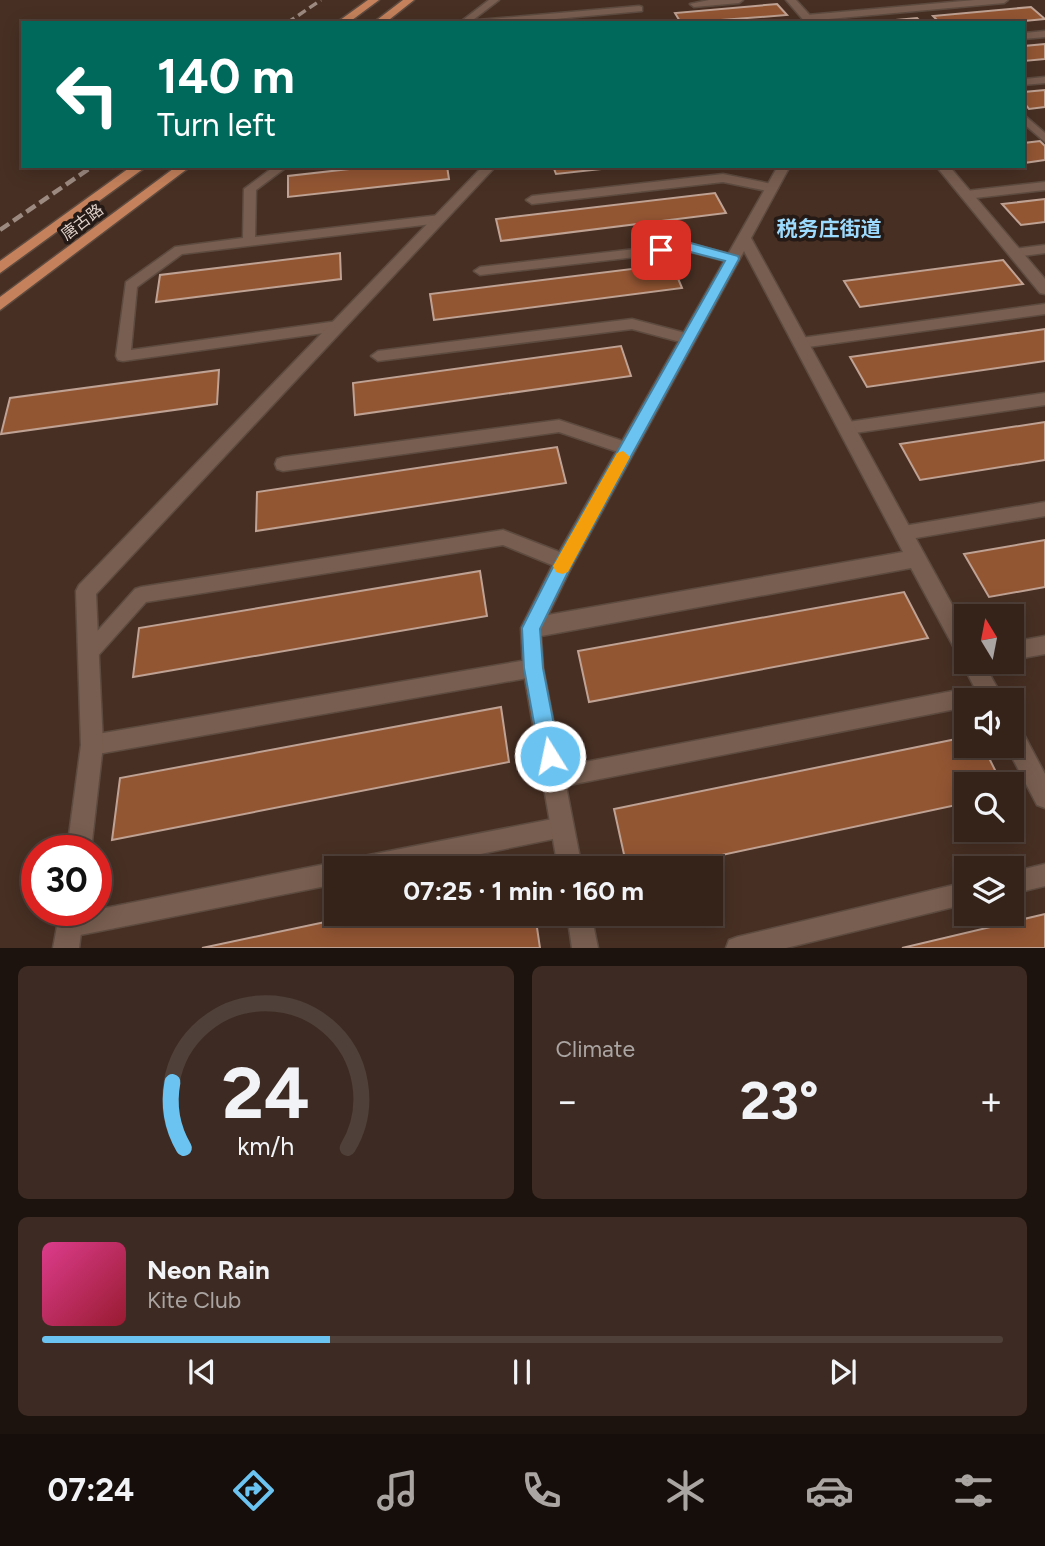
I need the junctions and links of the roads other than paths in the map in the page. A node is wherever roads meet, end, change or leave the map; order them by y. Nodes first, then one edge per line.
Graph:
1 (374, 0) edge
2 (409, 0) edge
3 (495, 0) edge
4 (647, 0) edge
5 (739, 0) edge
6 (791, 0) edge
7 (1004, 0) edge
8 (694, 4) dead end
9 (639, 9) junction
10 (344, 21) edge
11 (381, 21) edge
12 (466, 21) edge
13 (501, 21) edge
14 (628, 21) edge
15 (810, 21) edge
16 (1045, 34) edge
17 (1025, 36) edge
18 (1045, 80) edge
19 (1025, 82) edge
20 (1034, 129) edge
21 (1045, 139) edge
22 (138, 168) edge
23 (182, 168) edge
24 (280, 168) edge
25 (488, 168) edge
26 (782, 168) edge
27 (944, 168) edge
28 (1045, 186) edge
29 (772, 188) junction
30 (966, 195) junction
31 (532, 200) dead end
32 (440, 219) junction
33 (744, 238) junction
34 (248, 241) junction
35 (1045, 249) edge
36 (1015, 253) junction
37 (733, 259) junction
38 (0, 268) edge
39 (480, 271) dead end
40 (1045, 289) edge
41 (0, 305) edge
42 (1045, 309) edge
43 (338, 326) junction
44 (688, 339) junction
45 (801, 343) junction
46 (378, 356) dead end
47 (1045, 399) edge
48 (848, 428) junction
49 (627, 449) junction
50 (283, 464) dead end
51 (1045, 509) edge
52 (904, 533) junction
53 (917, 558) junction
54 (564, 562) junction
55 (954, 627) edge
56 (531, 628) junction
57 (1045, 645) edge
58 (1024, 649) edge
59 (90, 652) junction
60 (533, 668) junction
61 (954, 704) edge
62 (92, 745) junction
63 (1024, 758) edge
64 (554, 778) junction
65 (1045, 797) edge
66 (563, 827) junction
67 (81, 835) edge
68 (419, 856) edge
69 (568, 856) edge
70 (324, 875) edge
71 (1045, 875) edge
72 (1024, 880) edge
73 (954, 897) edge
74 (581, 926) edge
75 (69, 928) edge
76 (585, 947) edge
77 (737, 947) edge

1 - 10 main road
2 - 11 main road
3 - 12 lane
4 - 9 lane
5 - 8 lane
6 - 15 street
7 - 15 lane
9 - 13 lane
9 - 14 lane
16 - 17 lane
18 - 19 lane
20 - 21 lane
22 - 38 main road, 唐古路
23 - 41 main road, 唐古路
24 - 34 lane
25 - 32 street
26 - 29 street
27 - 30 street
28 - 30 lane
29 - 31 lane
29 - 33 street
30 - 36 street
32 - 34 lane
32 - 43 street
33 - 37 street
33 - 45 street
34 - 43 lane
35 - 36 lane
36 - 40 street
37 - 39 lane
37 - 44 street
42 - 45 lane
43 - 59 street
44 - 46 lane
44 - 49 street
45 - 48 street
47 - 48 lane
48 - 52 street
49 - 50 lane
49 - 54 street
51 - 52 lane
52 - 53 street
53 - 55 street
53 - 56 street
54 - 56 street
54 - 59 lane
56 - 60 street
57 - 58 lane
59 - 62 street
60 - 62 lane
60 - 64 street
61 - 64 lane
62 - 67 street
63 - 65 street
64 - 66 street
66 - 68 lane
66 - 69 street
70 - 75 lane
71 - 72 lane
73 - 77 lane
74 - 76 street

